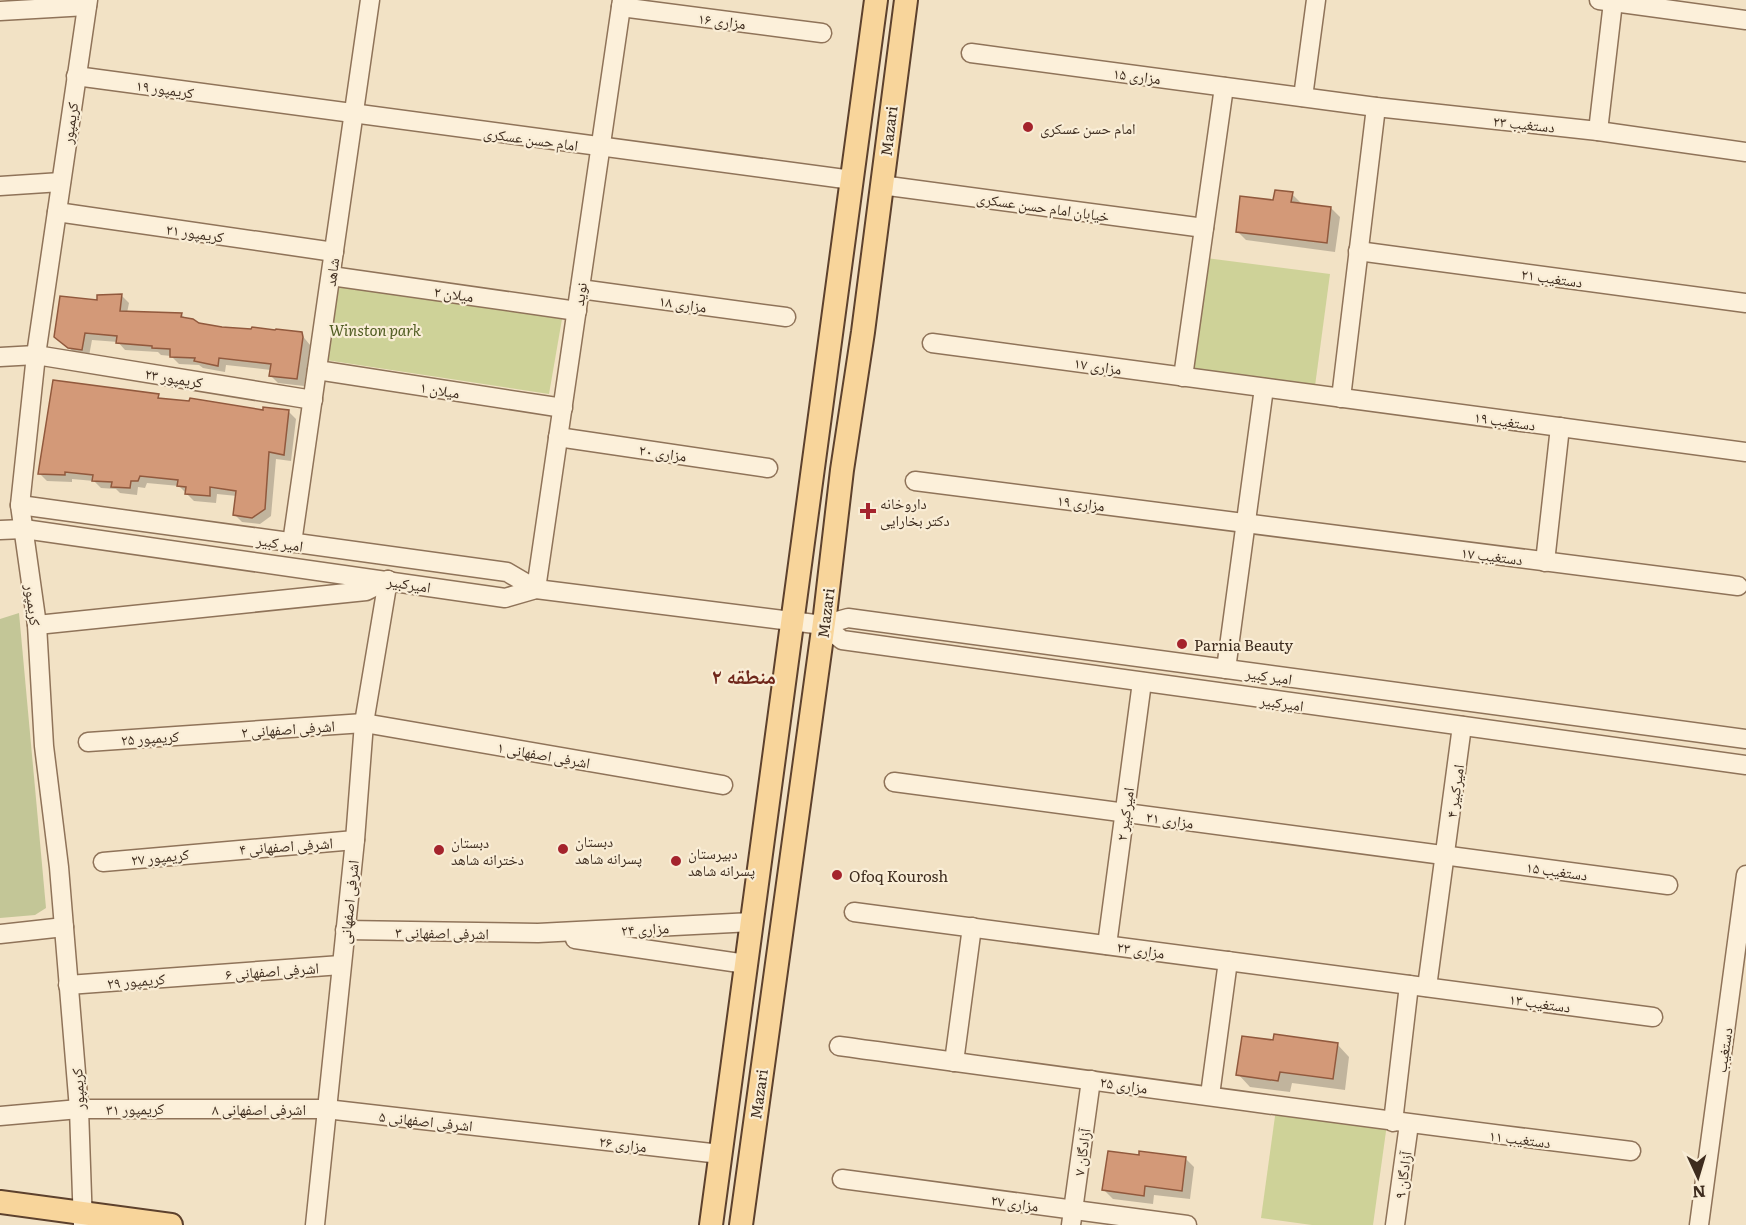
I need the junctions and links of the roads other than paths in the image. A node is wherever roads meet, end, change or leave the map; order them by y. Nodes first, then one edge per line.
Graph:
1 (370, 0) edge
2 (1316, 0) edge
3 (1606, 1) edge
4 (87, 3) edge
5 (622, 4) edge
6 (875, 9) edge
7 (0, 11) edge
8 (905, 11) edge
9 (1746, 20) edge
10 (822, 33) dead end
11 (971, 53) dead end
12 (76, 76) junction
13 (1224, 87) junction
14 (1303, 97) junction
15 (1376, 107) junction
16 (354, 114) junction
17 (1598, 131) junction
18 (601, 147) junction
19 (1746, 152) edge
20 (852, 180) junction
21 (61, 182) junction
22 (881, 185) junction
23 (0, 186) edge
24 (57, 212) junction
25 (1204, 228) junction
26 (1358, 251) junction
27 (334, 252) junction
28 (331, 276) junction
29 (580, 289) junction
30 (1746, 303) edge
31 (577, 311) junction
32 (786, 317) dead end
33 (932, 343) dead end
34 (36, 355) junction
35 (0, 357) edge
36 (317, 370) junction
37 (1183, 377) junction
38 (1264, 388) junction
39 (1341, 398) junction
40 (313, 400) junction
41 (562, 408) junction
42 (1560, 427) junction
43 (558, 437) junction
44 (1746, 452) edge
45 (768, 468) dead end
46 (915, 481) dead end
47 (20, 505) junction
48 (1246, 523) junction
49 (24, 529) junction
50 (0, 530) edge
51 (292, 543) junction
52 (1545, 562) junction
53 (388, 580) junction
54 (1738, 586) dead end
55 (536, 589) junction
56 (793, 622) junction
57 (37, 625) junction
58 (824, 626) junction
59 (1226, 669) junction
60 (1142, 682) junction
61 (1333, 683) junction
62 (1329, 708) junction
63 (1594, 717) junction
64 (364, 723) junction
65 (1462, 726) junction
66 (212, 733) joint
67 (1746, 739) edge
68 (88, 742) dead end
69 (1590, 744) junction
70 (1746, 765) edge
71 (894, 782) dead end
72 (723, 785) dead end
73 (1124, 813) junction
74 (355, 840) junction
75 (217, 850) joint
76 (1445, 855) junction
77 (103, 862) dead end
78 (1746, 875) edge
79 (1668, 885) dead end
80 (855, 912) dead end
81 (752, 922) junction
82 (64, 927) junction
83 (972, 927) junction
84 (345, 930) junction
85 (538, 933) junction
86 (0, 934) edge
87 (1741, 944) edge
88 (1107, 945) junction
89 (1228, 961) junction
90 (746, 964) junction
91 (341, 965) junction
92 (203, 974) joint
93 (68, 985) junction
94 (1409, 985) junction
95 (1427, 987) junction
96 (1653, 1017) dead end
97 (839, 1046) dead end
98 (954, 1062) junction
99 (1090, 1080) junction
100 (1210, 1095) junction
101 (191, 1107) joint
102 (79, 1109) junction
103 (326, 1109) junction
104 (0, 1116) edge
105 (1401, 1123) junction
106 (525, 1131) joint
107 (1631, 1151) dead end
108 (720, 1154) junction
109 (842, 1179) dead end
110 (0, 1202) edge
111 (1072, 1217) edge
112 (83, 1219) edge
113 (171, 1225) edge
114 (315, 1225) edge
115 (711, 1225) edge
116 (741, 1225) edge
117 (1187, 1225) edge
118 (1395, 1225) edge
119 (1699, 1225) edge

1 - 16 street, شاهد
2 - 14 street
3 - 9 street
3 - 17 street
4 - 7 street
4 - 12 street, کریمپور
5 - 10 street, مزاری ۱۶
5 - 18 street, نوید
6 - 8 main road
6 - 20 main road, Mazari
8 - 22 main road, Mazari
11 - 13 street, مزاری ۱۵
12 - 16 street, کریمپور ۱۹
12 - 21 street, کریمپور
13 - 14 street, مزاری ۱۵
13 - 25 street
14 - 15 street, دستغیب ۲۳
15 - 17 street, دستغیب ۲۳
15 - 26 street
16 - 18 street, امام حسن عسکری
16 - 27 street, شاهد
17 - 19 street, دستغیب ۲۳
18 - 20 street, امام حسن عسکری
18 - 29 street, نوید
20 - 56 main road, Mazari
21 - 23 street
21 - 24 street, کریمپور
22 - 25 street, خیابان امام حسن عسکری
22 - 58 main road, Mazari
24 - 27 street, کریمپور ۲۱
24 - 34 street, کریمپور
25 - 37 street
26 - 30 street, دستغیب ۲۱
26 - 39 street
27 - 28 street, شاهد
28 - 31 street, میلان ۲
28 - 36 street, شاهد
29 - 31 street, نوید
29 - 32 street, مزاری ۱۸
31 - 41 street, نوید
33 - 37 street, مزاری ۱۷
34 - 35 street, کریمپور ۲۳
34 - 40 street, کریمپور ۲۳
34 - 47 street, کریمپور
36 - 40 street, شاهد
36 - 41 street, میلان ۱
37 - 38 street, مزاری ۱۷
38 - 39 street, دستغیب ۱۹
38 - 48 street
39 - 42 street, دستغیب ۱۹
40 - 51 street, شاهد
41 - 43 street, نوید
42 - 44 street, دستغیب ۱۹
42 - 52 street
43 - 45 street, مزاری ۲۰
43 - 55 street, نوید
46 - 48 street, مزاری ۱۹
47 - 49 street, کریمپور
47 - 51 street, امیر کبیر
48 - 52 street, دستغیب ۱۷
48 - 59 street
49 - 50 street, امیرکبیر
49 - 53 street, امیرکبیر
49 - 57 street, کریمپور
51 - 55 street, امیر کبیر
52 - 54 street, دستغیب ۱۷
53 - 55 street, امیرکبیر
53 - 57 street
53 - 64 street, اشرفی اصفهانی
55 - 56 street, امیرکبیر
56 - 58 street, امیر کبیر
56 - 81 main road, Mazari
57 - 82 street, کریمپور
58 - 59 street, امیر کبیر
58 - 60 street, امیرکبیر
58 - 116 main road, Mazari
59 - 61 street, امیر کبیر
60 - 62 street, امیرکبیر
60 - 73 street, امیرکبیر ۲
61 - 62 street
61 - 63 street, امیر کبیر
62 - 65 street, امیرکبیر
63 - 67 street, امیر کبیر
63 - 69 street
64 - 66 street, اشرفی اصفهانی ۲
64 - 72 street, اشرفی اصفهانی ۱
64 - 74 street, اشرفی اصفهانی
65 - 69 street, امیرکبیر
65 - 76 street, امیرکبیر ۴
66 - 68 street, کریمپور ۲۵
69 - 70 street, امیرکبیر
71 - 73 street, مزاری ۲۱
73 - 76 street, مزاری ۲۱
73 - 88 street, امیرکبیر ۲
74 - 75 street, اشرفی اصفهانی ۴
74 - 84 street, اشرفی اصفهانی
75 - 77 street, کریمپور ۲۷
76 - 79 street, دستغیب ۱۵
76 - 95 street, امیرکبیر ۴
78 - 87 street, دستغیب
80 - 83 street, مزاری ۲۳
81 - 85 street, مزاری ۲۴
81 - 90 main road, Mazari
82 - 86 street
82 - 93 street, کریمپور
83 - 88 street, مزاری ۲۳
83 - 98 street
84 - 85 street, اشرفی اصفهانی ۳
84 - 91 street, اشرفی اصفهانی
85 - 90 street
87 - 119 street, دستغیب
88 - 89 street, مزاری ۲۳
89 - 94 street, مزاری ۲۳
89 - 100 street
90 - 108 main road, Mazari
91 - 92 street, اشرفی اصفهانی ۶
91 - 103 street, اشرفی اصفهانی
92 - 93 street, کریمپور ۲۹
93 - 102 street, کریمپور
94 - 95 street, مزاری ۲۳
94 - 105 street, آزادگان ۹
95 - 96 street, دستغیب ۱۳
97 - 98 street, مزاری ۲۵
98 - 99 street, مزاری ۲۵
99 - 100 street, مزاری ۲۵
99 - 111 street, آزادگان ۷
100 - 105 street, مزاری ۲۵
101 - 102 street, کریمپور ۳۱
101 - 103 street, اشرفی اصفهانی ۸
102 - 104 street, کریمپور ۳۱
102 - 112 street, کریمپور
103 - 106 street, اشرفی اصفهانی ۵
103 - 114 street, اشرفی اصفهانی
105 - 107 street, دستغیب ۱۱
105 - 118 street, آزادگان ۹
106 - 108 street, مزاری ۲۶
108 - 115 main road, Mazari
109 - 111 street, مزاری ۲۷
110 - 112 main road
111 - 117 street, مزاری ۲۷
112 - 113 main road

